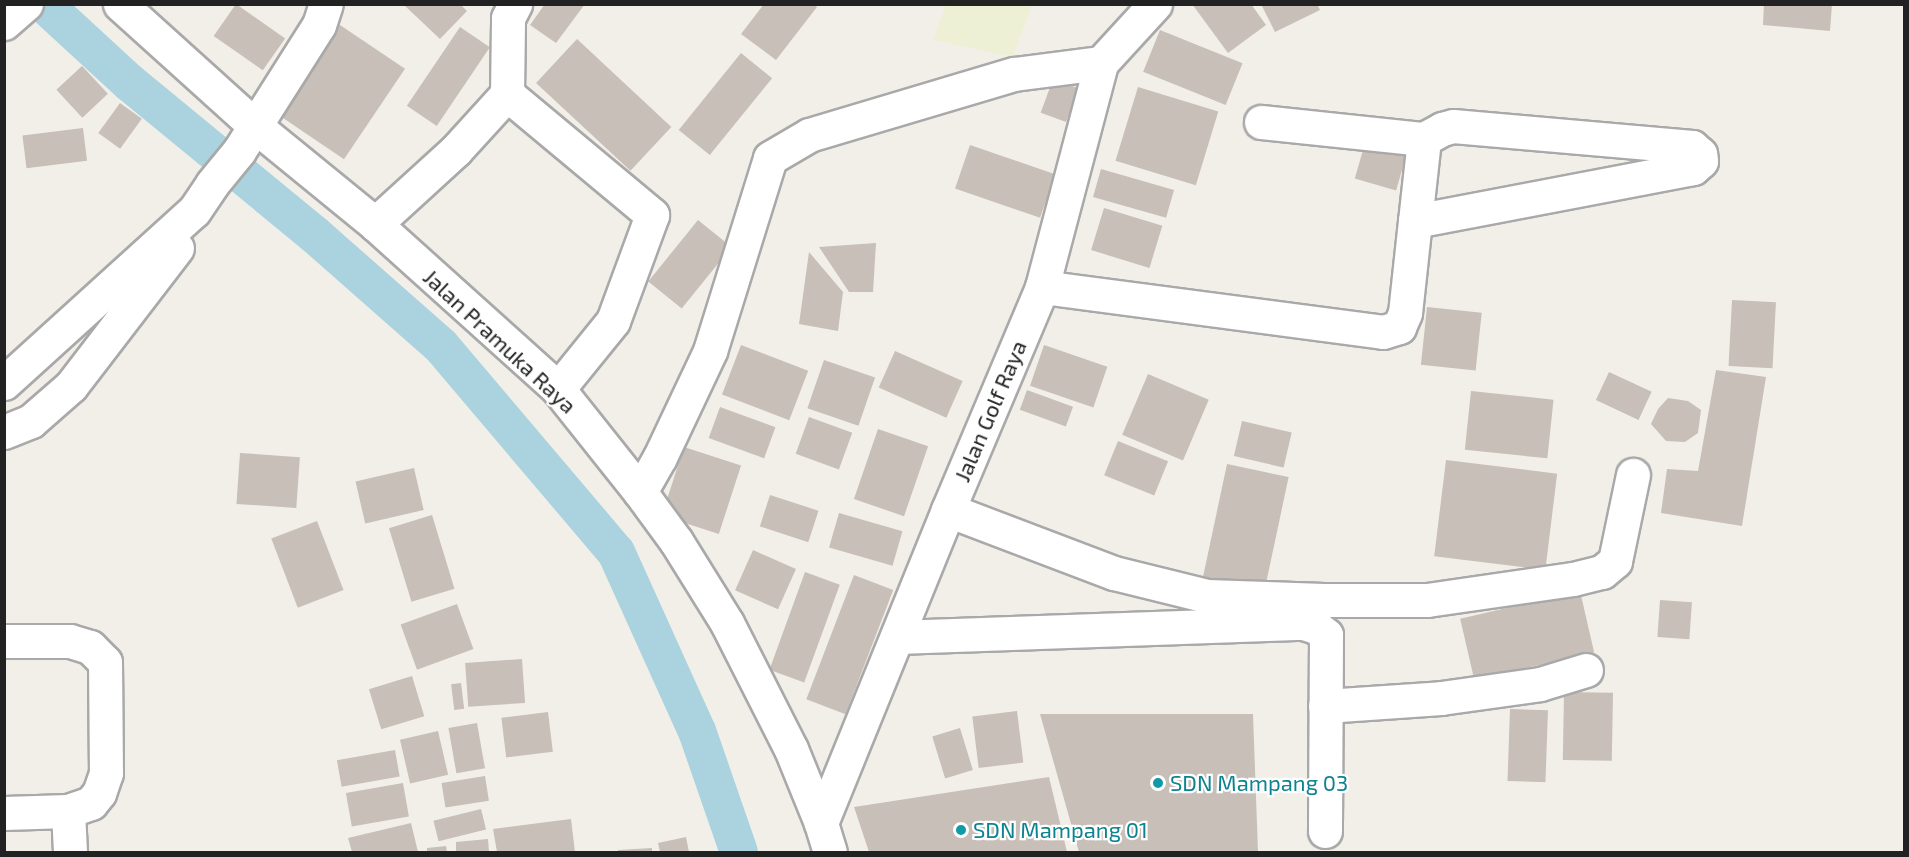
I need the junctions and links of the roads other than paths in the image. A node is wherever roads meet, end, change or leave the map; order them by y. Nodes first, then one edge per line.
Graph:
1 (120, 4) edge
2 (326, 4) edge
3 (515, 4) edge
4 (1155, 4) edge
5 (1101, 63) junction
6 (507, 94) junction
7 (1261, 122) dead end
8 (247, 138) junction
9 (1424, 139) junction
10 (194, 211) junction
11 (1415, 221) junction
12 (375, 224) junction
13 (1042, 287) junction
14 (7, 382) edge
15 (558, 389) junction
16 (18, 426) edge
17 (1633, 475) dead end
18 (640, 492) junction
19 (948, 510) junction
20 (897, 637) junction
21 (4, 641) edge
22 (1586, 670) dead end
23 (1325, 706) junction
24 (68, 811) junction
25 (4, 813) edge
26 (1325, 831) dead end
27 (826, 838) edge
28 (70, 852) edge

1 - 8 street, Jalan Pramuka Raya
2 - 8 street
3 - 6 street
4 - 5 street, Jalan Golf Raya
5 - 13 street, Jalan Golf Raya
5 - 18 street
6 - 12 street
6 - 15 street
7 - 9 street
8 - 10 street
8 - 12 street, Jalan Pramuka Raya
9 - 11 street
9 - 11 street
10 - 14 street
10 - 16 street
11 - 13 street
12 - 15 street, Jalan Pramuka Raya
13 - 19 street, Jalan Golf Raya
14 - 16 street
15 - 18 street, Jalan Pramuka Raya
17 - 19 street
18 - 27 street, Jalan Pramuka Raya
19 - 20 street, Jalan Golf Raya
20 - 23 street
20 - 27 street, Jalan Golf Raya
21 - 24 street
22 - 23 street
23 - 26 street
24 - 25 street
24 - 28 street

